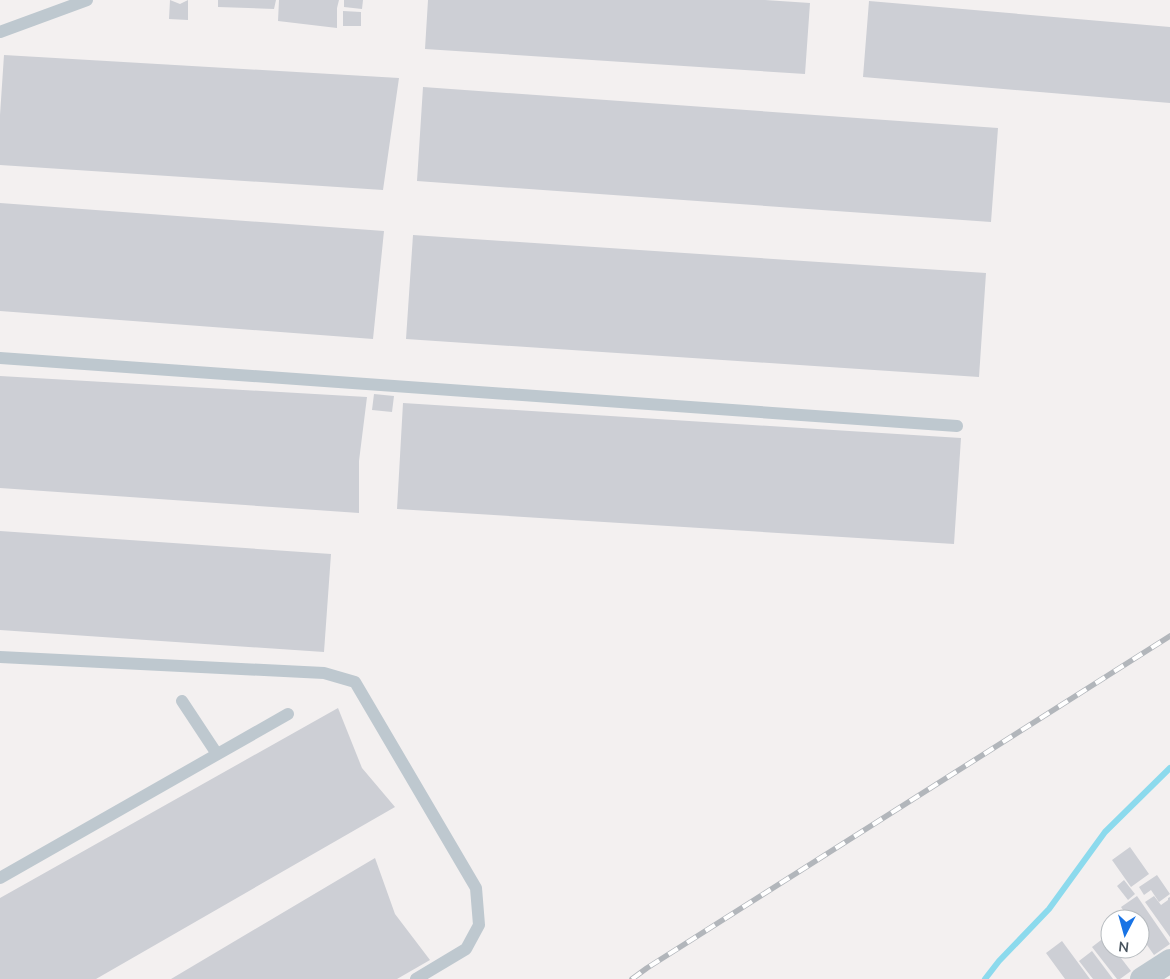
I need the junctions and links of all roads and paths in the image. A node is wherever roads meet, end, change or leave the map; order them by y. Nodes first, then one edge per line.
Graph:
1 (87, 0) edge
2 (0, 32) edge
3 (0, 358) edge
4 (957, 426) dead end
5 (0, 657) edge
6 (182, 701) dead end
7 (288, 714) dead end
8 (217, 754) junction
9 (0, 878) edge
10 (1170, 961) edge
11 (416, 979) edge
12 (1142, 979) edge

1 - 2 lane
3 - 4 lane
5 - 11 lane
6 - 8 lane
7 - 8 lane
8 - 9 lane
10 - 12 street

